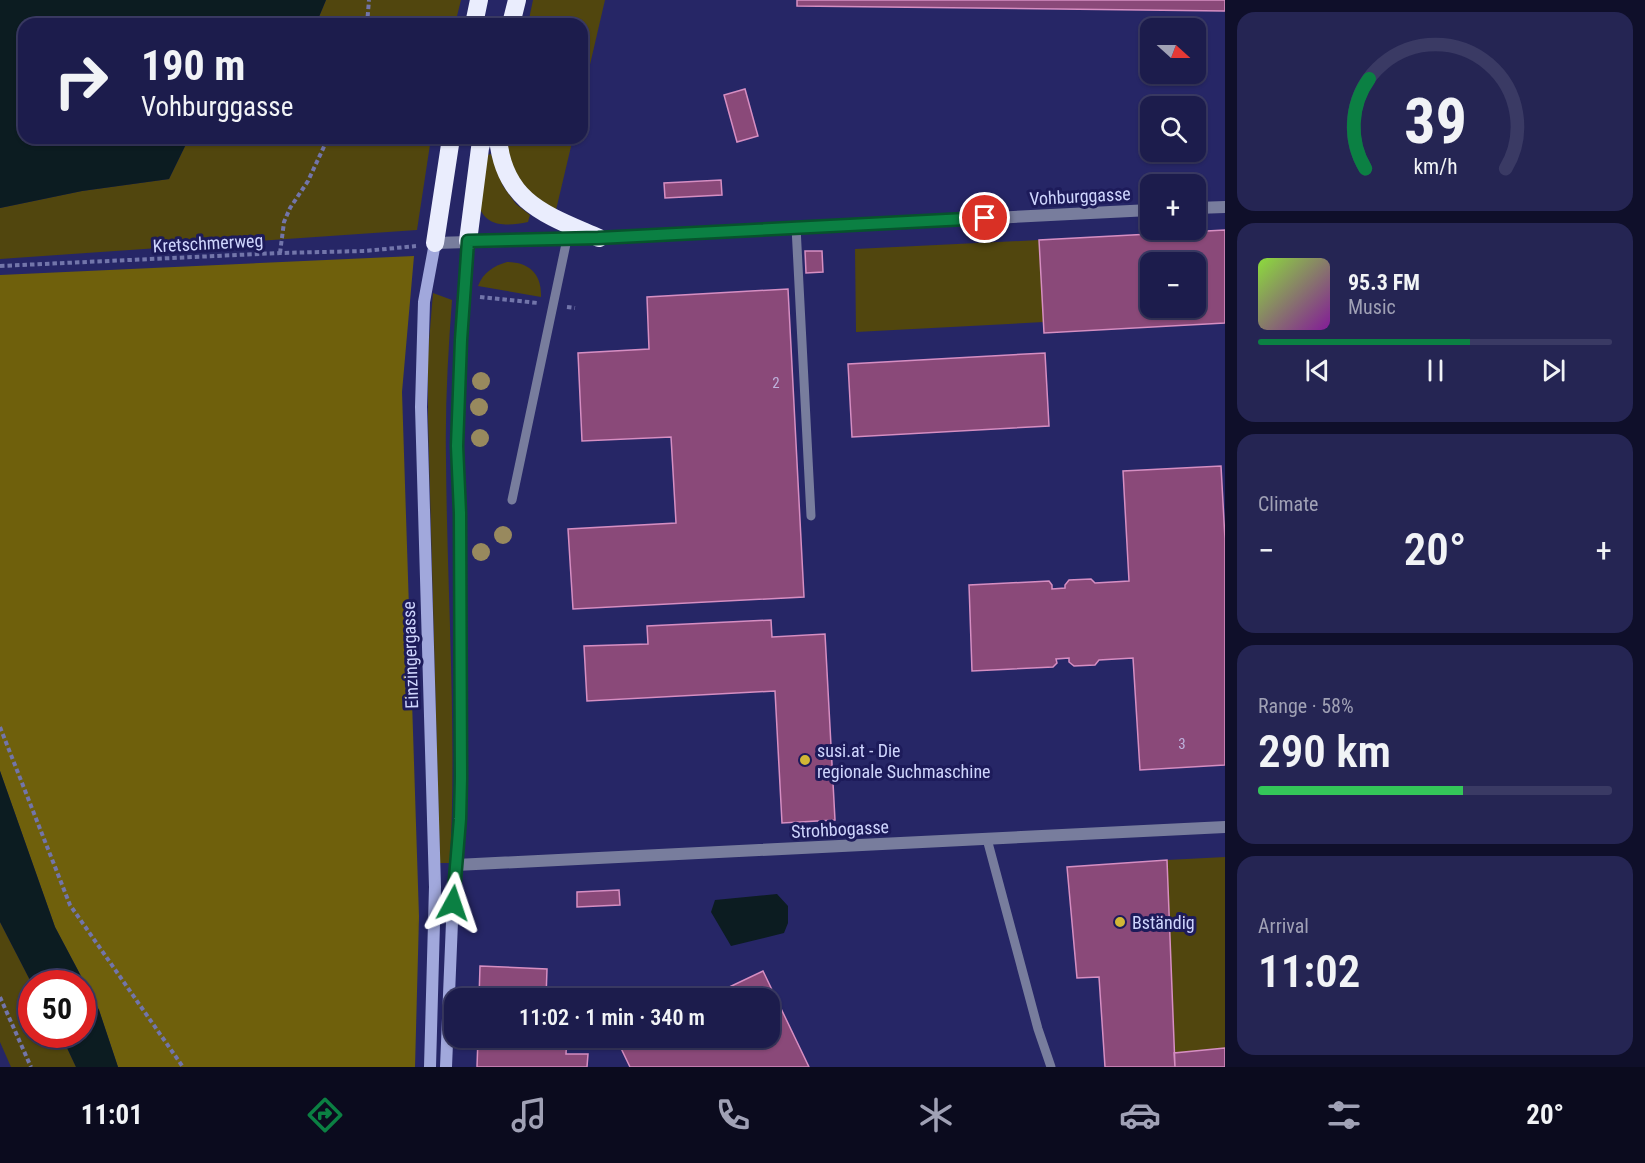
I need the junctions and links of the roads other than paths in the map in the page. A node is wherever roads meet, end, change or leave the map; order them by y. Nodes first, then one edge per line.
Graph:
1 (479, 0) edge
2 (517, 0) edge
3 (475, 18) edge
4 (512, 18) edge
5 (450, 144) edge
6 (481, 144) edge
7 (499, 144) edge
8 (1225, 207) edge
9 (1206, 208) edge
10 (1140, 210) edge
11 (796, 227) junction
12 (598, 238) junction
13 (567, 239) junction
14 (468, 241) junction
15 (435, 243) junction
16 (512, 500) dead end
17 (811, 516) dead end
18 (1225, 827) edge
19 (987, 839) junction
20 (456, 866) junction
21 (430, 1067) edge
22 (446, 1067) edge
23 (1051, 1067) edge

1 - 3 highway
2 - 4 highway
5 - 15 highway
6 - 14 highway
7 - 12 highway
8 - 9 street
10 - 11 street, Vohburggasse
11 - 12 street, Vohburggasse
11 - 17 lane
12 - 13 street, Vohburggasse
13 - 14 street, Vohburggasse
13 - 16 lane
14 - 15 street, Vohburggasse
14 - 20 main road
15 - 21 main road, Einzingergasse
18 - 19 street, Strohbogasse
19 - 20 street, Strohbogasse
19 - 23 lane
20 - 22 main road

